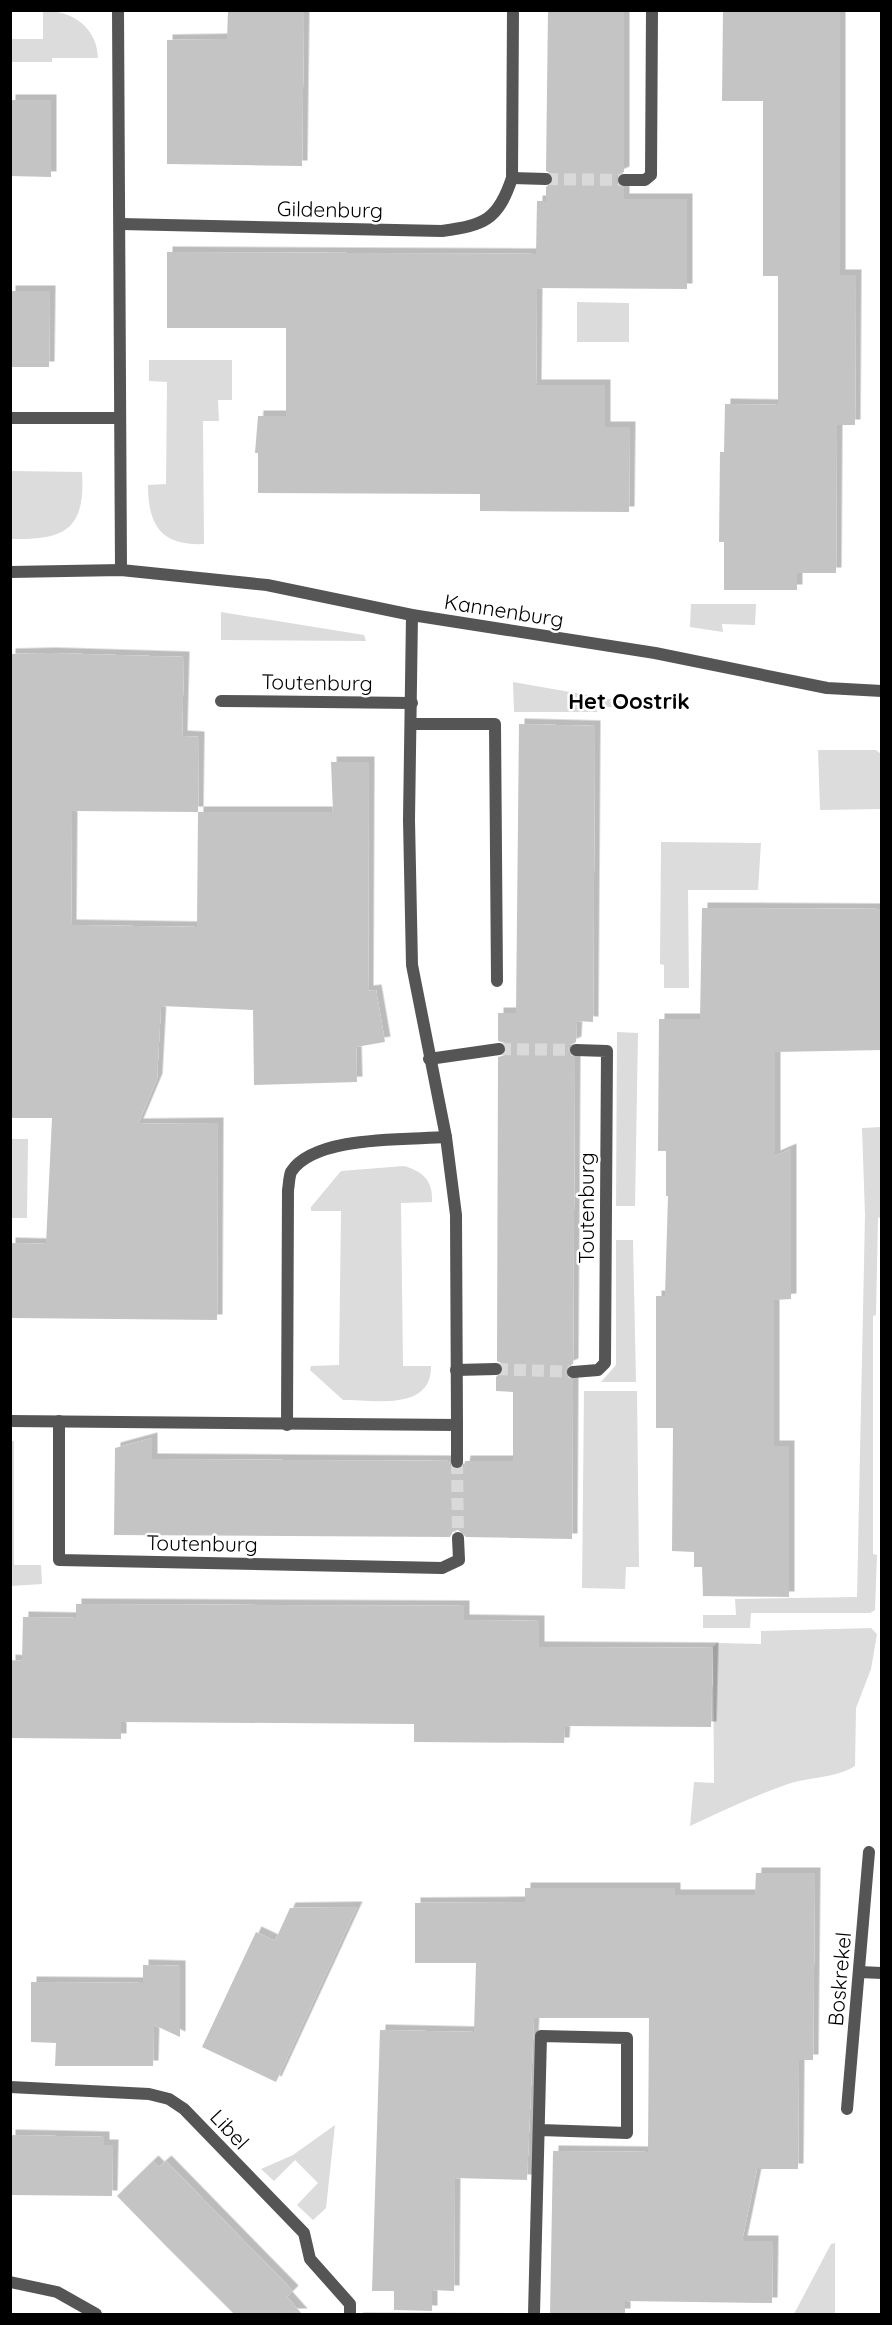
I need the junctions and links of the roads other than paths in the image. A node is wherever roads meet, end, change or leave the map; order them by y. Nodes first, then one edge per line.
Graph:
1 (118, 10) edge
2 (513, 10) edge
3 (652, 10) edge
4 (512, 178) junction
5 (546, 179) tunnel mouth
6 (624, 180) tunnel mouth
7 (121, 224) junction
8 (10, 418) edge
9 (120, 418) junction
10 (121, 570) junction
11 (10, 572) edge
12 (412, 615) junction
13 (882, 691) edge
14 (221, 700) dead end
15 (412, 703) junction
16 (412, 724) junction
17 (497, 981) dead end
18 (499, 1049) tunnel mouth
19 (576, 1050) tunnel mouth
20 (429, 1059) junction
21 (446, 1137) junction
22 (456, 1370) junction
23 (496, 1370) tunnel mouth
24 (573, 1372) tunnel mouth
25 (10, 1421) edge
26 (59, 1421) junction
27 (287, 1425) junction
28 (457, 1425) junction
29 (457, 1461) tunnel mouth
30 (458, 1538) tunnel mouth
31 (869, 1852) dead end
32 (859, 1972) junction
33 (882, 1973) edge
34 (10, 2088) edge
35 (847, 2109) dead end
36 (541, 2130) junction
37 (10, 2282) edge
38 (96, 2314) edge
39 (350, 2314) edge
40 (534, 2314) edge

1 - 7 street
2 - 4 street, Gildenburg
3 - 6 street
4 - 5 street
4 - 7 street, Gildenburg
7 - 9 street
8 - 9 street
9 - 10 street
10 - 11 street, Kannenburg
10 - 12 street, Kannenburg
12 - 13 street, Kannenburg
12 - 15 street
14 - 15 street, Toutenburg
15 - 16 street
16 - 17 street
16 - 20 street
18 - 20 street
19 - 24 street, Toutenburg
20 - 21 street
21 - 22 street
21 - 27 street
22 - 23 street
22 - 28 street
25 - 26 street
26 - 27 street
26 - 30 street, Toutenburg
27 - 28 street
28 - 29 street
31 - 32 street, Boskrekel
32 - 33 street
32 - 35 street, Boskrekel
34 - 39 street, Libel
36 - 36 street
36 - 40 street
37 - 38 street

